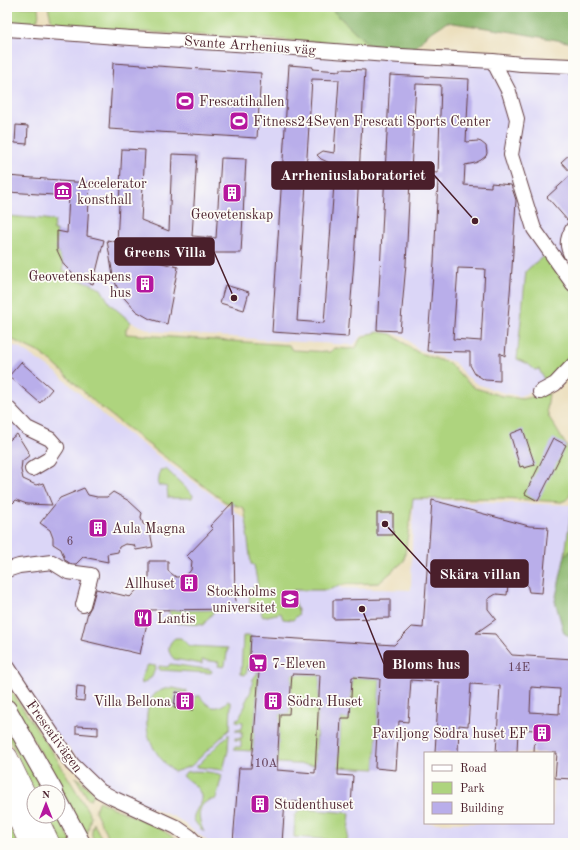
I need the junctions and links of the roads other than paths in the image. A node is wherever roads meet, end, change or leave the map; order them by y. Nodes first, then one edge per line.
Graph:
1 (7, 29) edge
2 (493, 61) junction
3 (573, 66) edge
4 (573, 228) edge
5 (573, 258) edge
6 (573, 284) edge
7 (573, 365) edge
8 (540, 392) dead end
9 (7, 407) edge
10 (32, 470) dead end
11 (7, 570) edge
12 (84, 605) dead end
13 (7, 666) edge
14 (7, 709) edge
15 (7, 757) edge
16 (49, 784) edge
17 (7, 795) edge
18 (26, 796) edge
19 (66, 814) edge
20 (40, 824) edge
21 (30, 843) edge
22 (48, 843) edge
23 (82, 843) edge
24 (196, 843) edge

1 - 2 street, Svante Arrhenius väg
2 - 3 street, Svante Arrhenius väg
2 - 6 street
4 - 5 street
7 - 8 street
9 - 10 street
11 - 12 street
13 - 24 street, Frescativägen
14 - 16 main road
15 - 18 highway
17 - 21 highway
19 - 23 main road
20 - 22 highway

